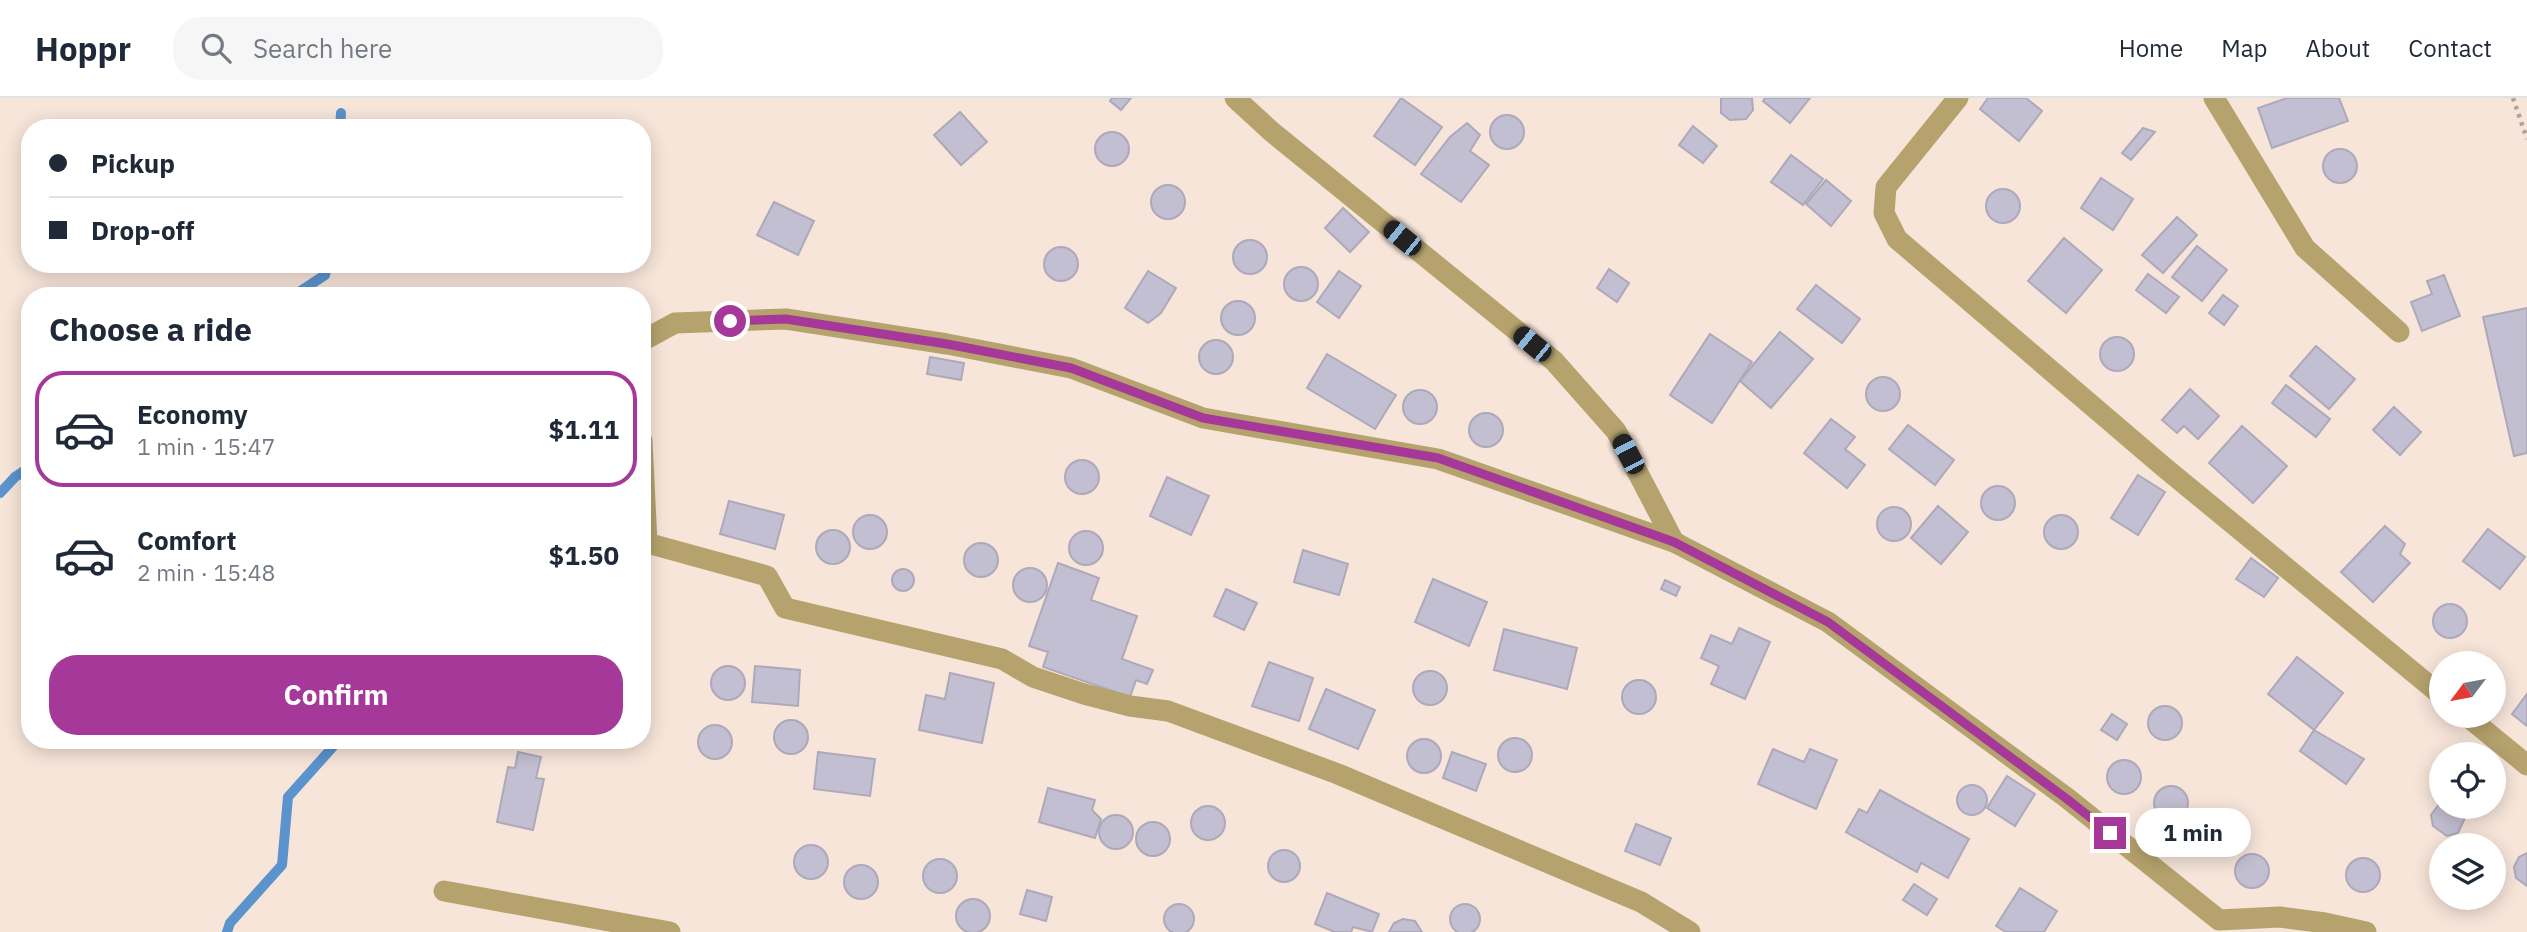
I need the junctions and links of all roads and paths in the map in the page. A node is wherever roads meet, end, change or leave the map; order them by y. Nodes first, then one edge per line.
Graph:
1 (1234, 98) edge
2 (1958, 98) edge
3 (2214, 98) edge
4 (2513, 98) edge
5 (2527, 139) edge
6 (2399, 332) dead end
7 (651, 336) edge
8 (1674, 542) junction
9 (651, 544) edge
10 (2429, 685) edge
11 (2482, 728) edge
12 (2527, 765) edge
13 (444, 891) dead end
14 (2214, 926) edge
15 (670, 932) edge
16 (1690, 932) edge
17 (2366, 932) edge

1 - 8 street
2 - 10 street
3 - 6 street
4 - 5 path
7 - 8 street
8 - 14 street
9 - 16 street
11 - 12 street
13 - 15 street
14 - 17 street

